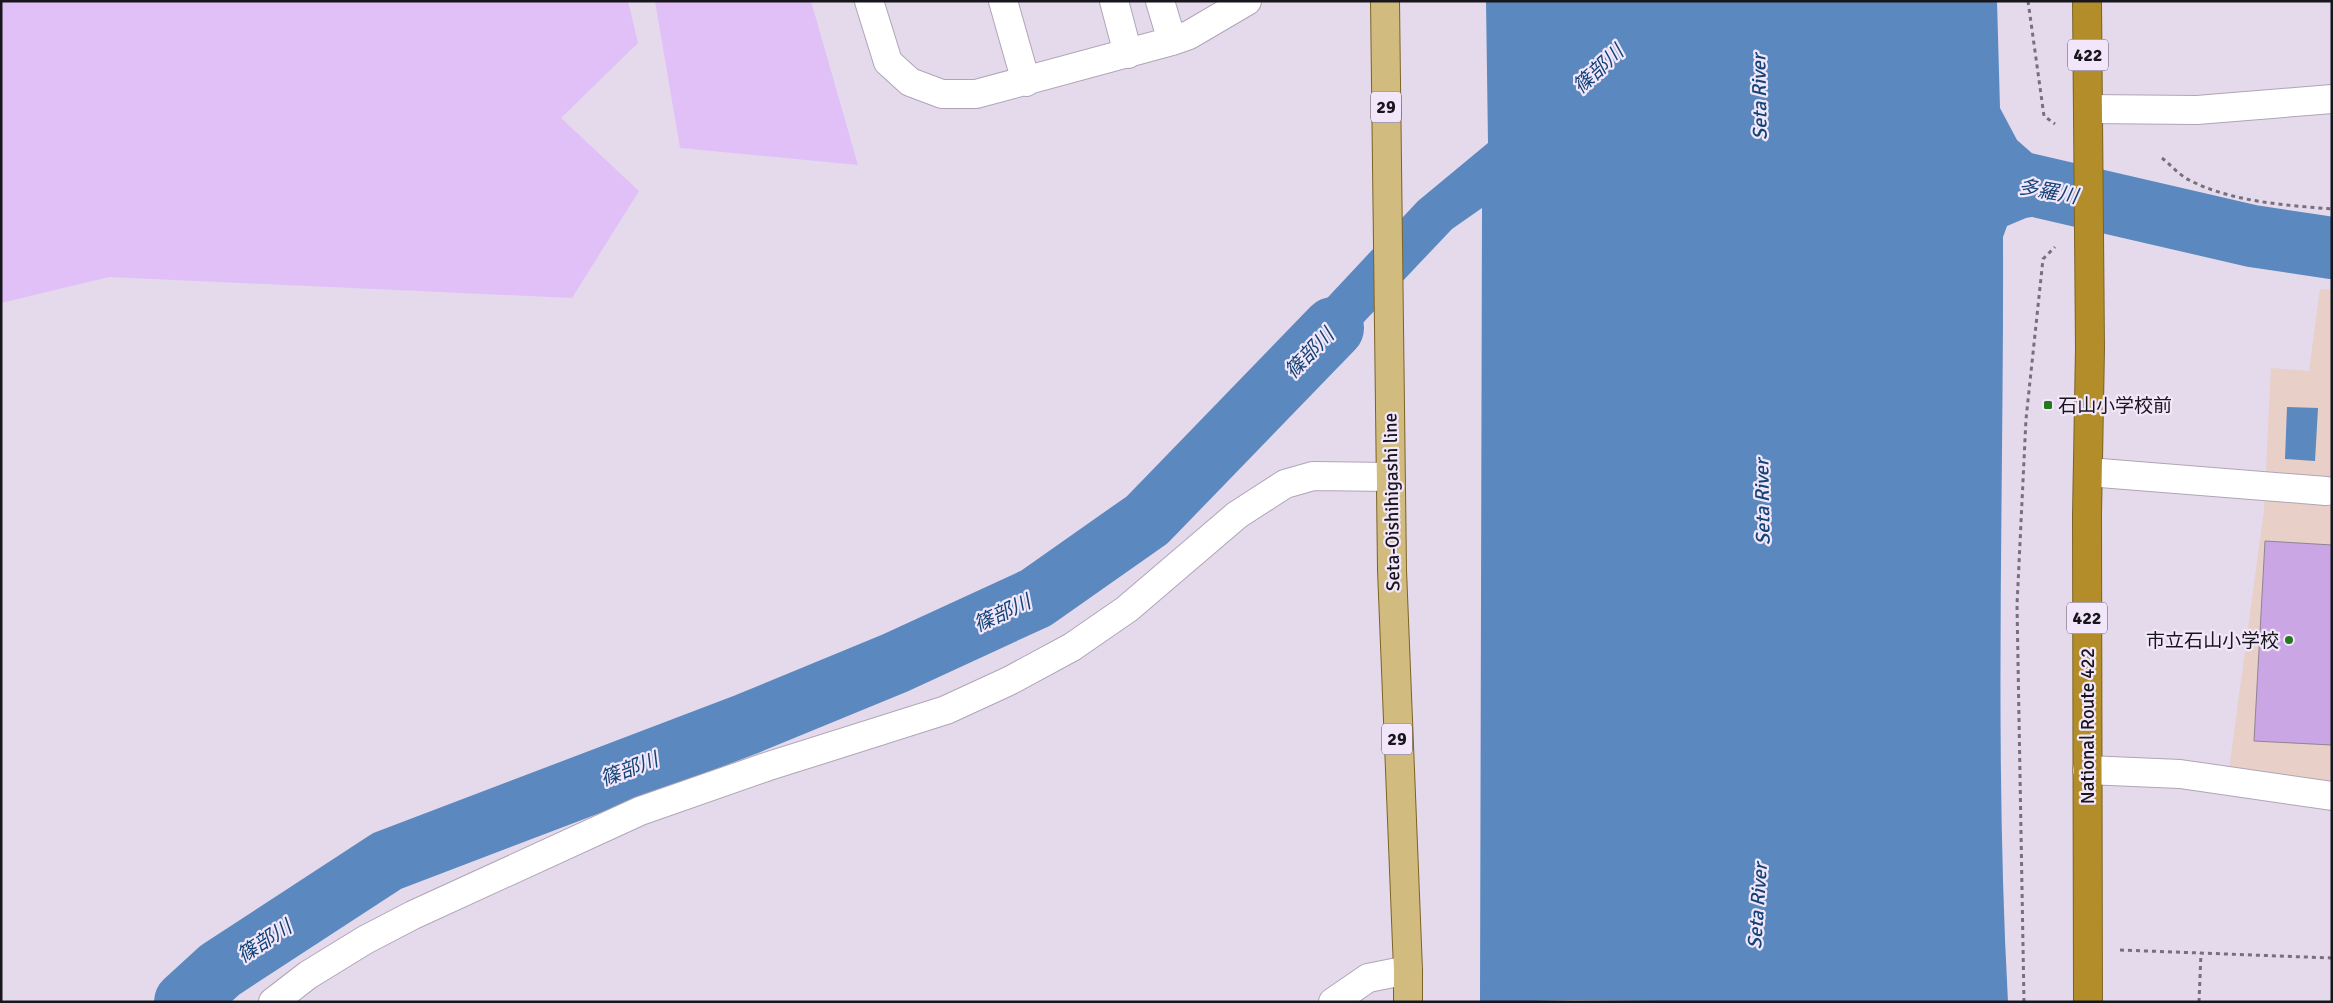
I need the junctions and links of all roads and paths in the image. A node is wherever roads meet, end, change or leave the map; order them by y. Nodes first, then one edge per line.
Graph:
1 (869, 1) edge
2 (1003, 1) edge
3 (1114, 1) edge
4 (1160, 1) edge
5 (1247, 1) edge
6 (1386, 1) edge
7 (2028, 1) edge
8 (2087, 1) edge
9 (1172, 41) junction
10 (1128, 54) junction
11 (1026, 82) junction
12 (2332, 99) edge
13 (2088, 109) junction
14 (2056, 130) dead end
15 (2162, 158) dead end
16 (2332, 209) edge
17 (2056, 243) dead end
18 (2088, 472) junction
19 (1390, 477) junction
20 (2326, 491) dead end
21 (2087, 770) junction
22 (2332, 796) edge
23 (2088, 948) junction
24 (2200, 953) junction
25 (2332, 958) edge
26 (1408, 970) junction
27 (273, 1002) edge
28 (1333, 1002) edge
29 (1408, 1002) edge
30 (2024, 1002) edge
31 (2088, 1002) edge
32 (2199, 1002) edge

1 - 11 street
2 - 11 street
3 - 10 street
4 - 9 street
5 - 9 street
6 - 19 main road, Seta-Oishihigashi line / 29
7 - 14 path
8 - 13 highway, National Route 422 / 422
9 - 10 street
10 - 11 street
12 - 13 street
13 - 18 highway, National Route 422 / 422
15 - 16 path
17 - 30 path
18 - 20 street
18 - 21 highway, National Route 422 / 422
19 - 26 main road, Seta-Oishihigashi line / 29
19 - 27 street
21 - 22 street
21 - 23 highway, National Route 422 / 422
23 - 24 path
23 - 31 highway, National Route 422 / 422
24 - 25 path
24 - 32 path
26 - 28 street
26 - 29 main road, Seta-Oishihigashi line / 29

